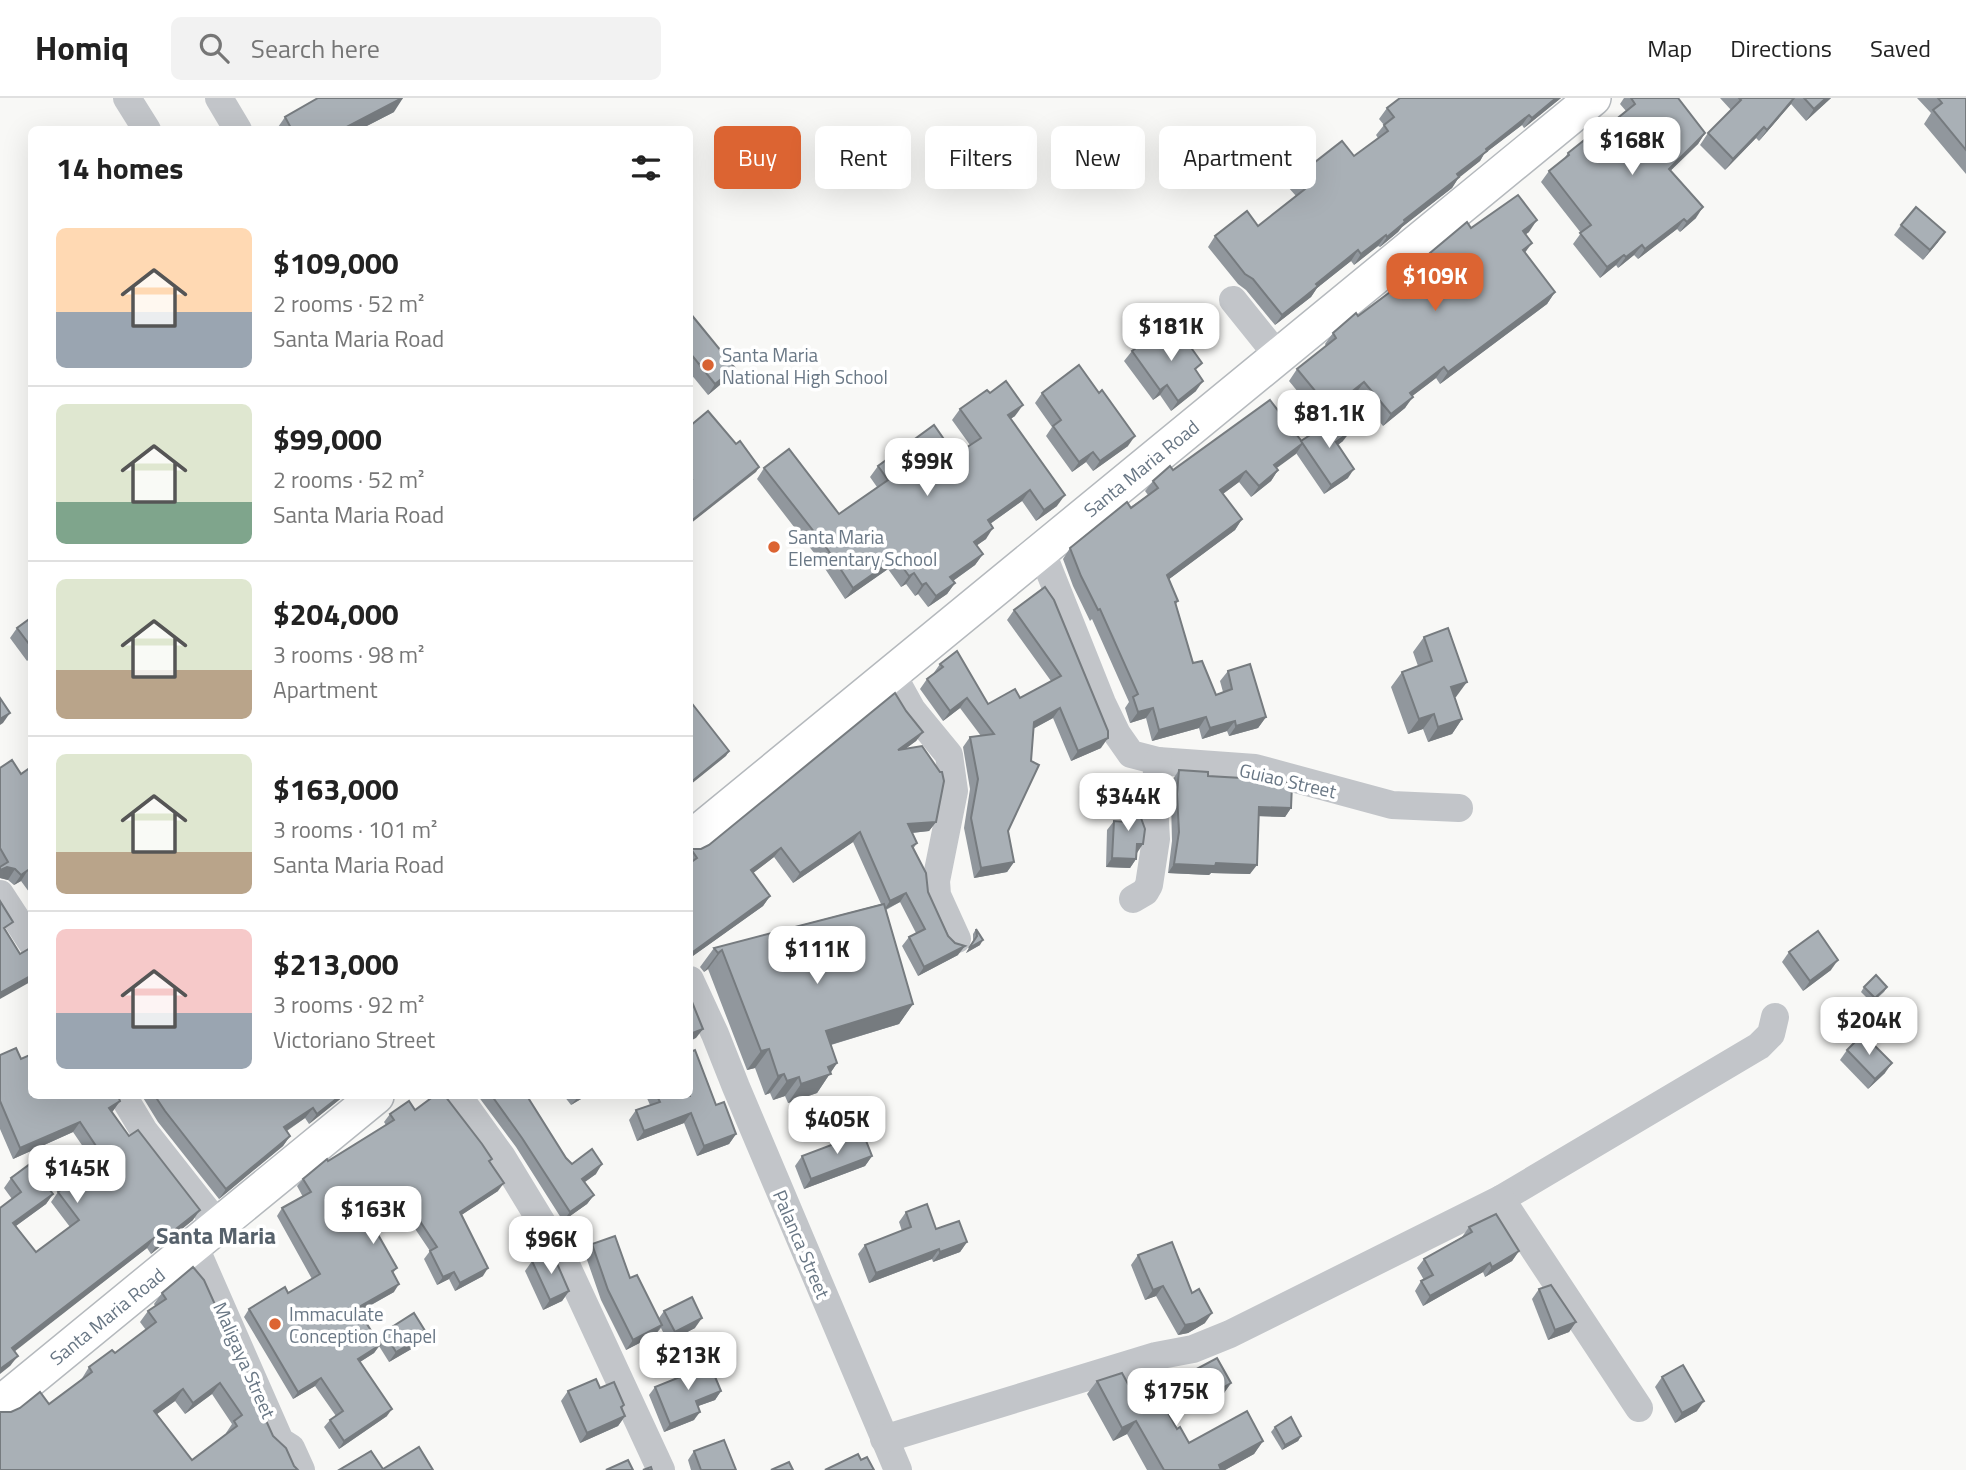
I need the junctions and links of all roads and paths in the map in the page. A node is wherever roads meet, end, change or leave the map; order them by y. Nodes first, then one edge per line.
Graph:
1 (127, 98) edge
2 (219, 98) edge
3 (1593, 98) edge
4 (144, 126) edge
5 (236, 126) edge
6 (1233, 300) dead end
7 (1278, 356) junction
8 (1041, 550) junction
9 (891, 672) junction
10 (1158, 761) junction
11 (1458, 808) dead end
12 (693, 837) edge
13 (0, 894) edge
14 (1133, 898) dead end
15 (28, 937) edge
16 (957, 939) dead end
17 (693, 986) edge
18 (1775, 1017) dead end
19 (125, 1099) edge
20 (372, 1099) edge
21 (460, 1099) edge
22 (1501, 1199) junction
23 (206, 1235) junction
24 (0, 1404) edge
25 (1639, 1408) dead end
26 (884, 1439) junction
27 (300, 1470) edge
28 (662, 1470) edge
29 (898, 1470) edge

1 - 4 street
2 - 5 street
3 - 7 main road, Santa Maria Road
6 - 7 street
7 - 8 main road, Santa Maria Road
8 - 9 main road, Santa Maria Road
8 - 10 street, Guiao Street
9 - 12 main road, Santa Maria Road
9 - 16 street
10 - 11 street, Guiao Street
10 - 14 street
13 - 15 street
17 - 26 street, Palanca Street
18 - 22 street
19 - 23 street, Maligaya Street
20 - 23 main road, Santa Maria Road
21 - 28 street
22 - 25 street
22 - 26 street
23 - 24 main road, Santa Maria Road
23 - 27 street, Maligaya Street
26 - 29 street, Palanca Street

